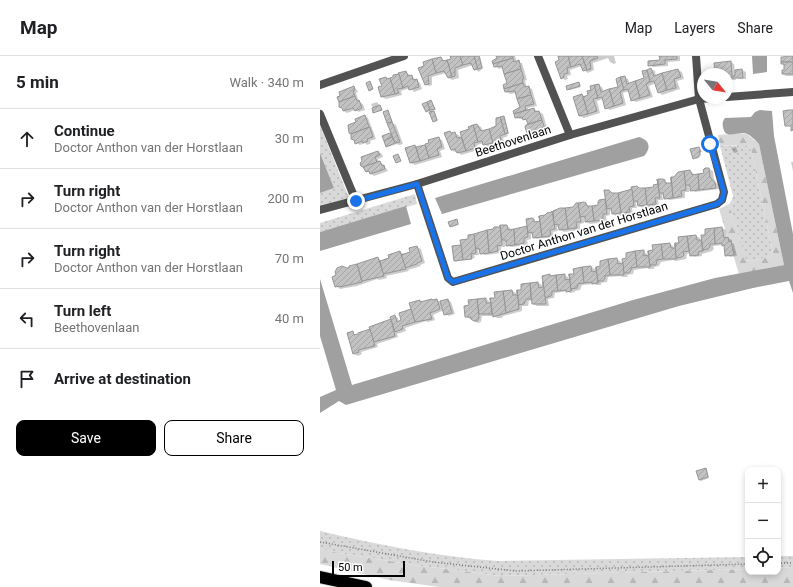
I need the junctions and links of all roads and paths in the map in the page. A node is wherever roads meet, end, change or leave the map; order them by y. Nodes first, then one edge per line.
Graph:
1 (404, 56) edge
2 (538, 56) edge
3 (696, 56) edge
4 (697, 70) edge
5 (320, 85) edge
6 (793, 92) edge
7 (733, 97) edge
8 (697, 100) edge
9 (700, 104) edge
10 (320, 114) edge
11 (570, 135) junction
12 (417, 184) junction
13 (356, 201) junction
14 (320, 210) edge
15 (320, 542) edge
16 (781, 563) edge
17 (793, 563) edge
18 (745, 564) edge
19 (320, 577) edge
20 (366, 587) edge

1 - 5 street
2 - 11 street
3 - 4 street
6 - 7 street
8 - 11 street, Beethovenlaan
9 - 12 street, Doctor Anthon van der Horstlaan
10 - 13 street
11 - 12 street, Beethovenlaan
12 - 13 street, Beethovenlaan
13 - 14 street, Beethovenlaan
15 - 18 path
16 - 17 path
19 - 20 highway

